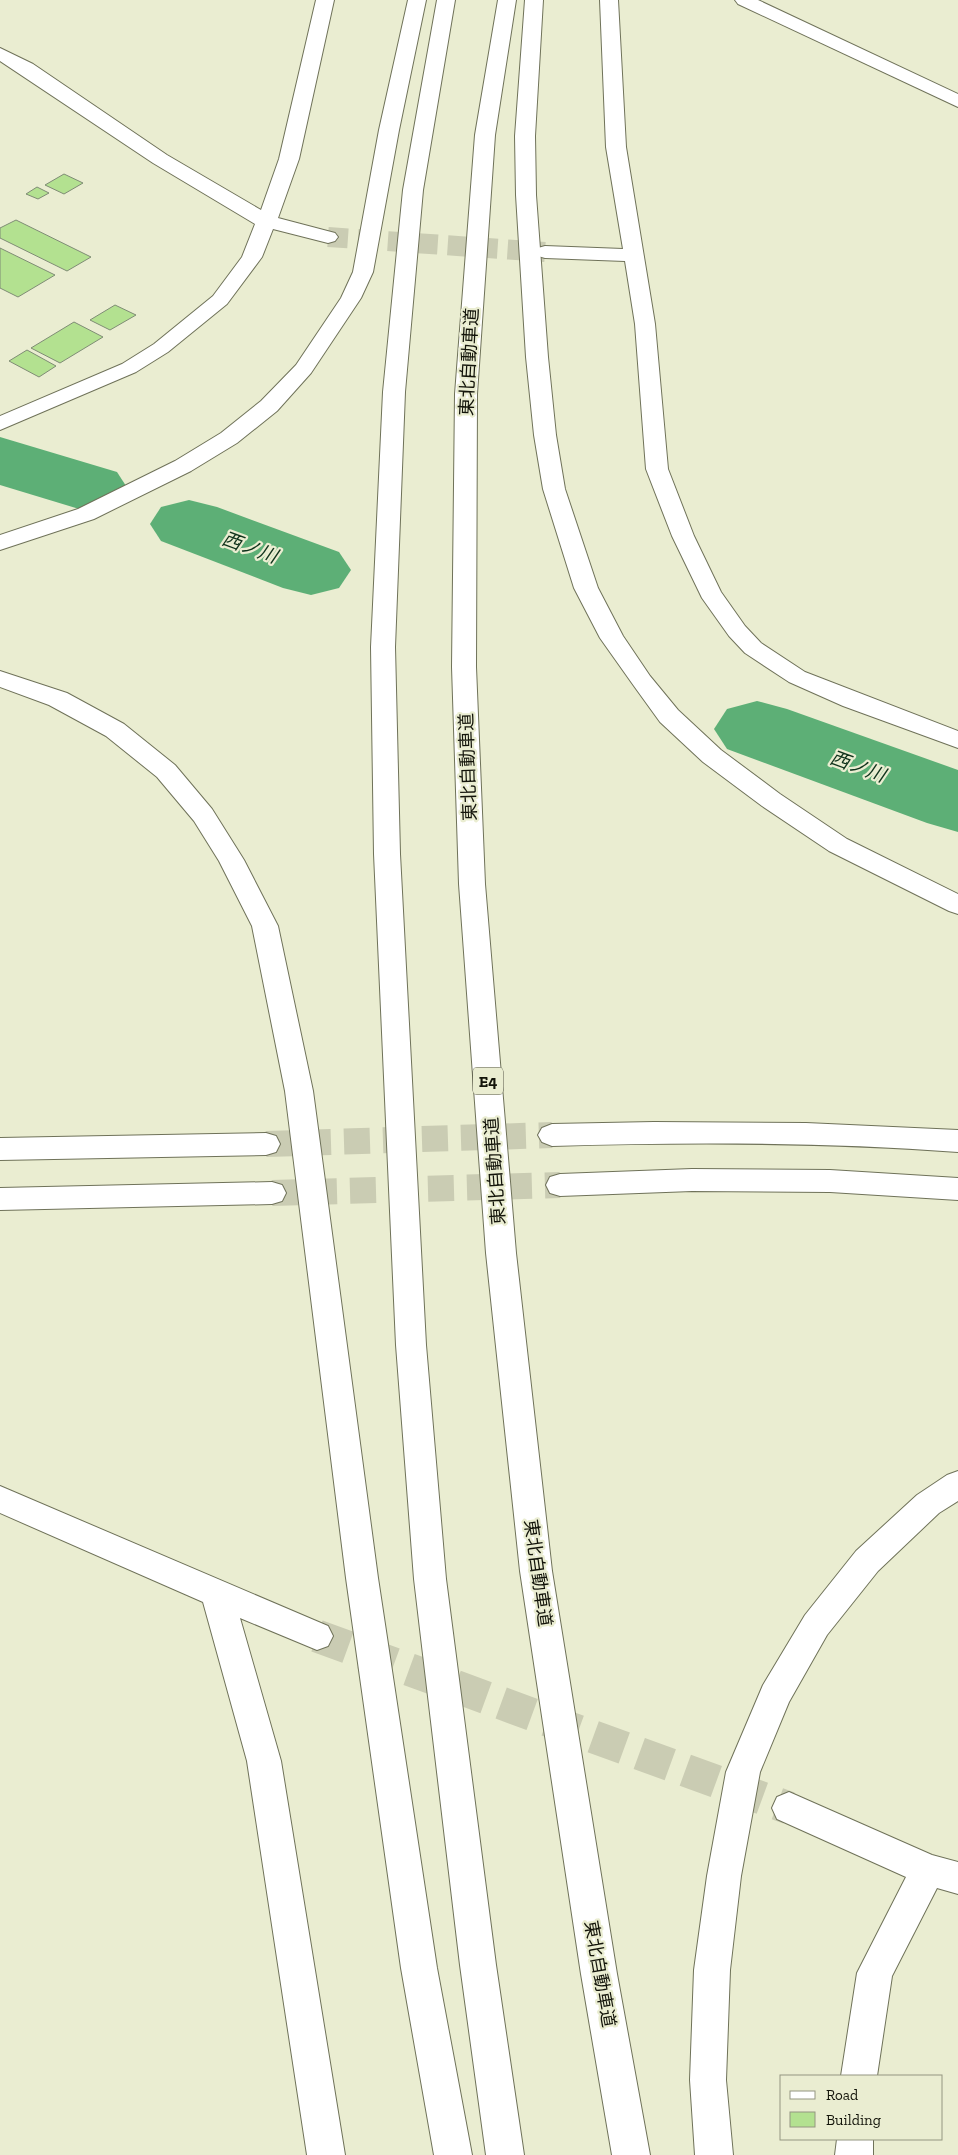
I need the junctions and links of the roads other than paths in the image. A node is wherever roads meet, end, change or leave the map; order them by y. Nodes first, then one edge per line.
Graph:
1 (325, 0) edge
2 (417, 0) edge
3 (446, 0) edge
4 (507, 0) edge
5 (534, 0) edge
6 (609, 0) edge
7 (744, 0) edge
8 (0, 53) edge
9 (958, 101) edge
10 (265, 221) junction
11 (328, 237) tunnel mouth
12 (545, 252) tunnel mouth
13 (634, 255) junction
14 (0, 424) edge
15 (0, 542) edge
16 (0, 679) edge
17 (958, 740) edge
18 (958, 905) edge
19 (552, 1136) tunnel mouth
20 (958, 1141) edge
21 (266, 1144) tunnel mouth
22 (0, 1149) edge
23 (560, 1185) tunnel mouth
24 (958, 1189) edge
25 (272, 1193) tunnel mouth
26 (0, 1199) edge
27 (958, 1484) edge
28 (0, 1499) edge
29 (217, 1593) junction
30 (317, 1636) tunnel mouth
31 (789, 1808) tunnel mouth
32 (943, 1874) edge
33 (859, 2075) edge
34 (855, 2140) edge
35 (326, 2155) edge
36 (453, 2155) edge
37 (505, 2155) edge
38 (631, 2155) edge
39 (714, 2155) edge
40 (854, 2155) edge

1 - 10 main road
2 - 15 main road
3 - 37 main road
4 - 38 main road, 東北自動車道 / E4
5 - 18 main road
6 - 13 main road
7 - 9 main road
8 - 10 main road
10 - 11 main road
10 - 14 main road
12 - 13 main road
13 - 17 main road
16 - 36 main road
19 - 20 main road
21 - 22 main road
23 - 24 main road
25 - 26 main road
27 - 39 main road
28 - 29 main road
29 - 30 main road
29 - 35 main road
31 - 32 main road
32 - 33 main road
34 - 40 main road

